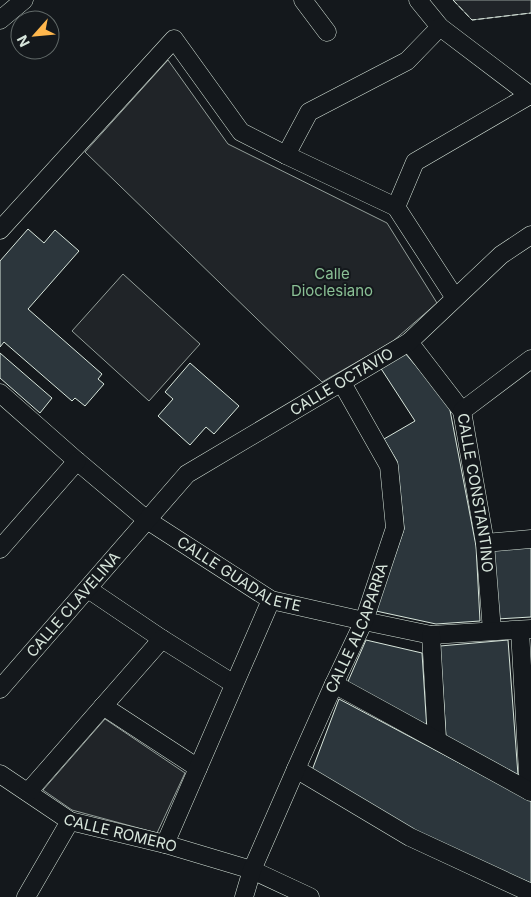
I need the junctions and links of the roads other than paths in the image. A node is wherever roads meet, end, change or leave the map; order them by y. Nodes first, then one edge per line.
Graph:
1 (24, 0) edge
2 (303, 0) edge
3 (418, 0) edge
4 (0, 20) edge
5 (440, 27) junction
6 (327, 32) dead end
7 (531, 96) edge
8 (286, 155) junction
9 (396, 207) junction
10 (0, 230) edge
11 (531, 236) edge
12 (455, 298) junction
13 (409, 342) junction
14 (531, 358) edge
15 (342, 382) junction
16 (3, 402) edge
17 (462, 411) junction
18 (77, 461) junction
19 (147, 520) junction
20 (531, 539) edge
21 (485, 543) junction
22 (0, 549) edge
23 (88, 589) junction
24 (271, 600) junction
25 (364, 621) junction
26 (525, 629) edge
27 (492, 631) junction
28 (431, 635) junction
29 (162, 639) junction
30 (234, 684) junction
31 (334, 684) junction
32 (0, 689) edge
33 (103, 706) junction
34 (528, 725) edge
35 (437, 740) junction
36 (198, 768) junction
37 (296, 769) junction
38 (0, 774) edge
39 (530, 791) edge
40 (28, 792) junction
41 (70, 821) junction
42 (165, 844) junction
43 (252, 870) junction
44 (531, 893) edge
45 (26, 897) edge
46 (244, 897) edge
47 (310, 897) edge

1 - 4 street
2 - 6 street
3 - 5 street
5 - 7 street
5 - 8 street
7 - 9 street
8 - 9 street
8 - 10 street
9 - 12 street
11 - 12 street, CALLE OCTAVIO
12 - 13 street, CALLE OCTAVIO
13 - 15 street, CALLE OCTAVIO
13 - 17 street, CALLE CONSTANTINO
14 - 17 street
15 - 19 street, CALLE OCTAVIO
15 - 25 street, CALLE ALCAPARRA
16 - 18 street, CALLE GUADALETE
17 - 21 street, CALLE CONSTANTINO
18 - 19 street, CALLE GUADALETE
18 - 22 street
19 - 23 street, CALLE CLAVELINA
19 - 24 street, CALLE GUADALETE
20 - 21 street
21 - 27 street, CALLE CONSTANTINO
23 - 29 street
23 - 32 street, CALLE CLAVELINA
24 - 25 street, CALLE GUADALETE
24 - 30 street
25 - 28 street, CALLE GUADALETE
25 - 31 street, CALLE ALCAPARRA
26 - 27 street, CALLE GUADALETE
26 - 34 street
27 - 28 street, CALLE GUADALETE
28 - 35 street
29 - 30 street
29 - 33 street
30 - 36 street
31 - 35 street
31 - 37 street, CALLE ALCAPARRA
33 - 36 street
33 - 40 street
34 - 39 street
35 - 39 street
36 - 42 street
37 - 43 street, CALLE ALCAPARRA
37 - 44 street
38 - 40 street, CALLE ROMERO
40 - 41 street, CALLE ROMERO
41 - 42 street, CALLE ROMERO
41 - 45 street
42 - 43 street, CALLE ROMERO
43 - 46 street, CALLE ALCAPARRA
43 - 47 street, CALLE ROMERO

